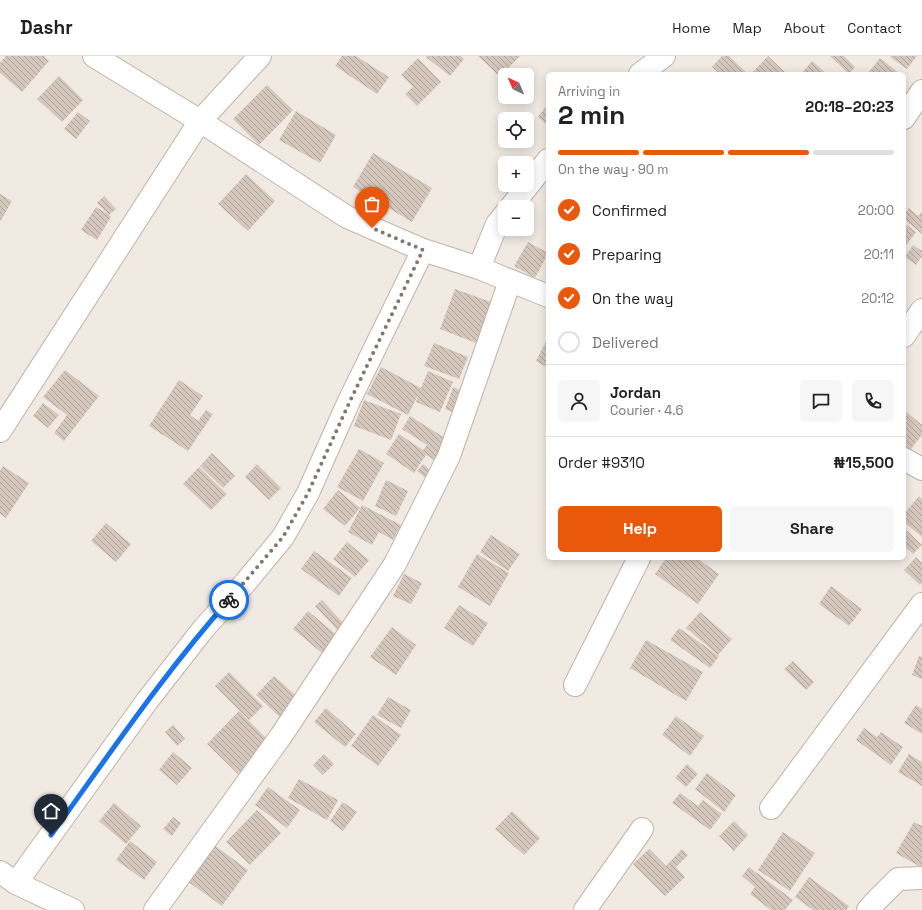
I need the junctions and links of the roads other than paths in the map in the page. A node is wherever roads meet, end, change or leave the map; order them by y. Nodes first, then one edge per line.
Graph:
1 (94, 56) edge
2 (260, 56) edge
3 (664, 56) edge
4 (643, 72) edge
5 (922, 91) edge
6 (906, 115) edge
7 (200, 121) junction
8 (546, 163) edge
9 (517, 200) edge
10 (498, 223) edge
11 (423, 250) junction
12 (479, 268) junction
13 (510, 281) junction
14 (546, 295) edge
15 (922, 310) edge
16 (906, 333) edge
17 (0, 431) edge
18 (906, 460) edge
19 (922, 469) edge
20 (638, 560) edge
21 (922, 604) edge
22 (575, 685) dead end
23 (771, 808) dead end
24 (642, 829) dead end
25 (8, 878) edge
26 (922, 878) edge
27 (73, 910) edge
28 (155, 910) edge
29 (585, 910) edge
30 (868, 910) edge

1 - 7 street
2 - 7 street
3 - 4 street
5 - 6 street
7 - 11 street
7 - 17 street
8 - 9 street
10 - 12 street
11 - 12 street
11 - 25 street
12 - 13 street
13 - 14 street
13 - 28 street
15 - 16 street
18 - 19 street
20 - 22 street
21 - 23 street
24 - 29 street
25 - 27 street
26 - 30 street

